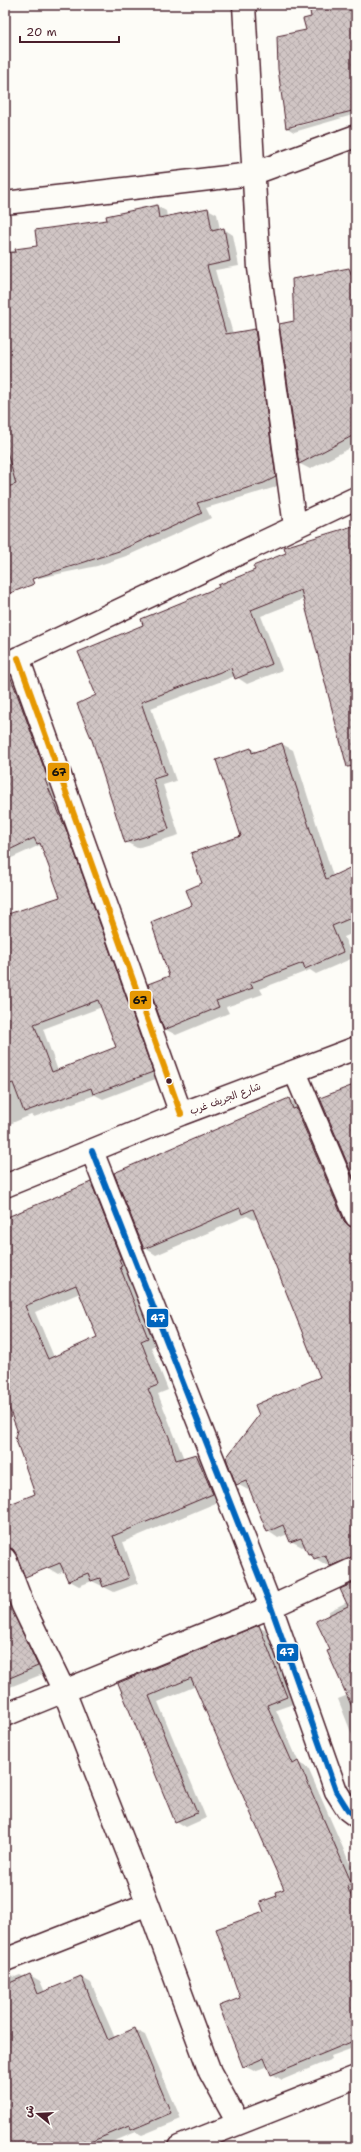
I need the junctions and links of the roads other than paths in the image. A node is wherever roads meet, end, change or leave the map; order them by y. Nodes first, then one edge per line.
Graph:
1 (244, 5) edge
2 (356, 136) edge
3 (252, 174) junction
4 (5, 203) edge
5 (356, 498) edge
6 (295, 526) junction
7 (12, 662) edge
8 (356, 1048) edge
9 (295, 1072) junction
10 (181, 1114) junction
11 (92, 1151) junction
12 (5, 1186) edge
13 (356, 1216) edge
14 (5, 1559) edge
15 (356, 1568) edge
16 (271, 1607) junction
17 (64, 1691) junction
18 (5, 1715) edge
19 (356, 1816) edge
20 (148, 1904) junction
21 (5, 1960) edge
22 (356, 2077) edge
23 (238, 2122) junction
24 (179, 2147) edge

1 - 3 street
2 - 3 street
3 - 4 street
3 - 6 street
5 - 6 street
6 - 7 street
7 - 10 street
8 - 9 street, شارع الجريف غرب
9 - 10 street, شارع الجريف غرب
9 - 13 street
10 - 11 street, شارع الجريف غرب
11 - 12 street, شارع الجريف غرب
11 - 16 street
14 - 17 street
15 - 16 street
16 - 17 street
16 - 19 street
17 - 18 street
17 - 20 street
20 - 21 street
20 - 23 street
22 - 23 street
23 - 24 street

